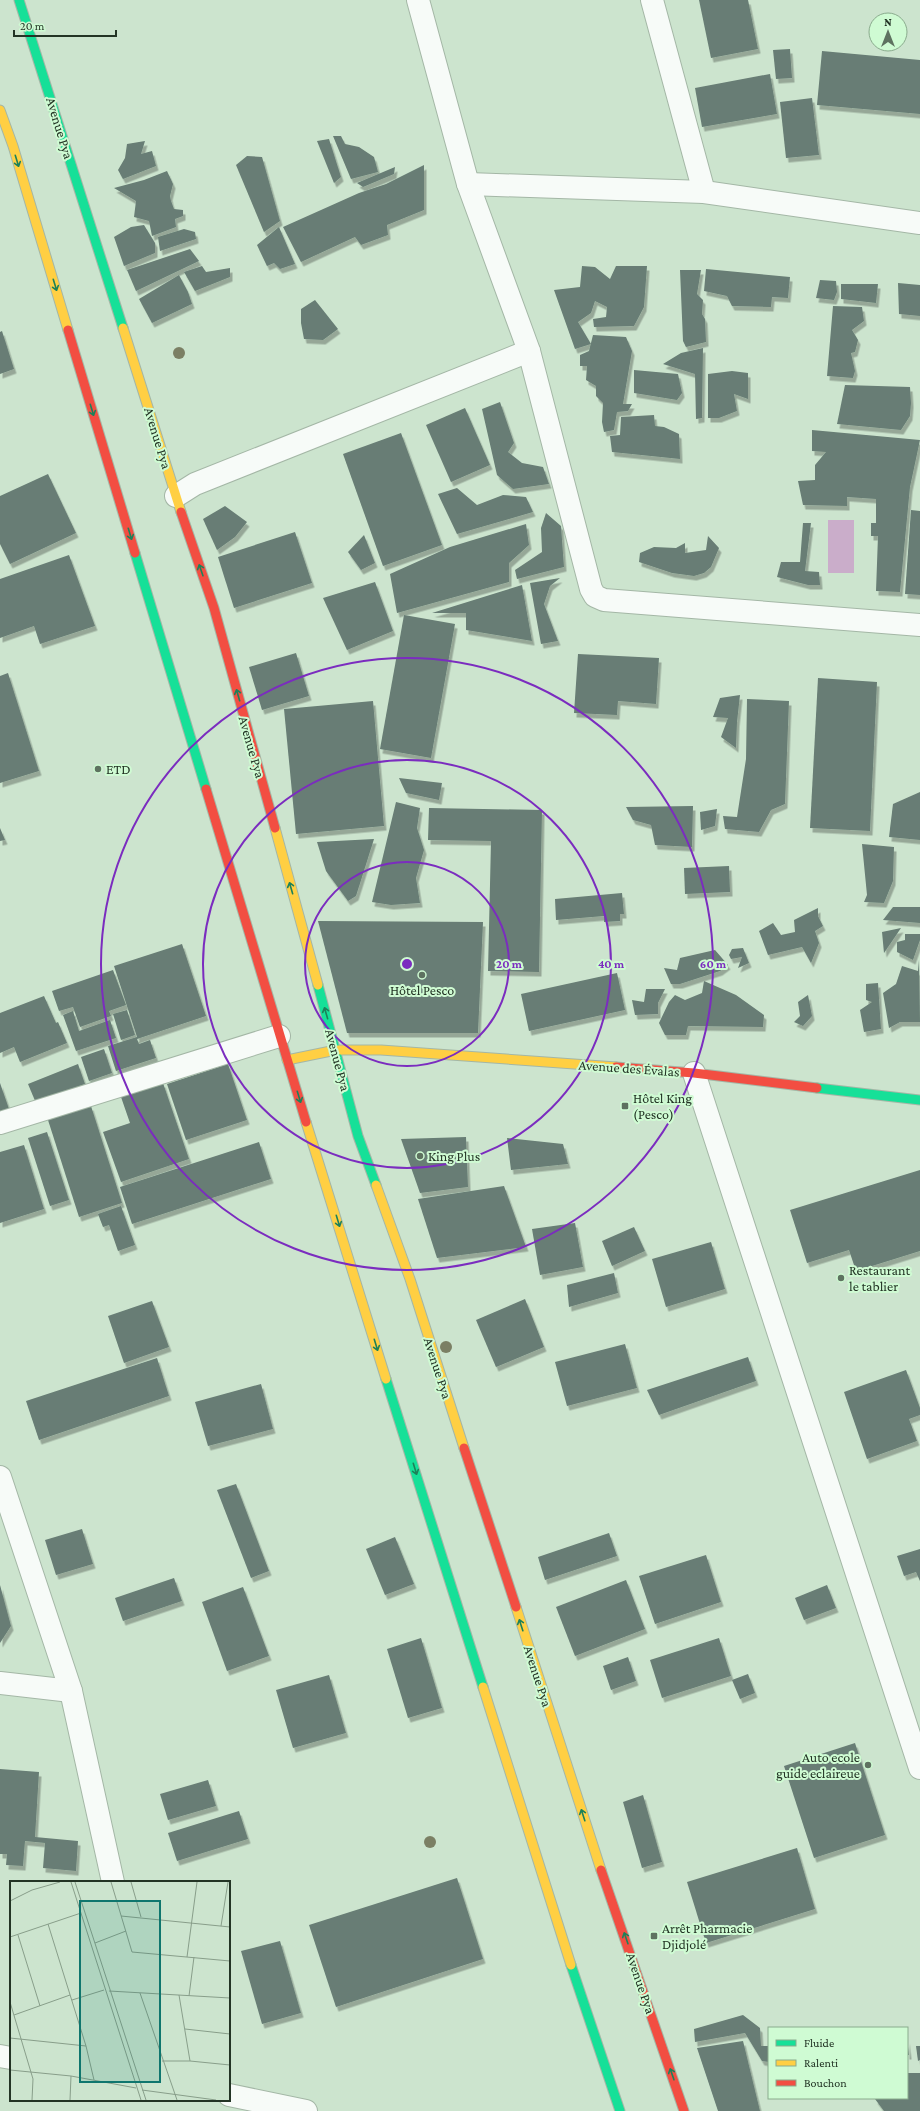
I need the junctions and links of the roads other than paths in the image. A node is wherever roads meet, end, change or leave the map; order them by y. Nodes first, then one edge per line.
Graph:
1 (19, 0) edge
2 (418, 0) edge
3 (652, 0) edge
4 (0, 110) edge
5 (6, 148) edge
6 (468, 184) junction
7 (704, 192) junction
8 (920, 223) edge
9 (529, 351) junction
10 (176, 496) junction
11 (920, 625) edge
12 (279, 1036) junction
13 (336, 1050) junction
14 (287, 1060) junction
15 (694, 1073) junction
16 (920, 1100) edge
17 (0, 1123) edge
18 (0, 1477) edge
19 (0, 1683) edge
20 (71, 1691) junction
21 (920, 1768) edge
22 (113, 1881) edge
23 (0, 2056) edge
24 (10, 2058) edge
25 (230, 2095) edge
26 (306, 2111) edge
27 (620, 2111) edge
28 (684, 2111) edge

1 - 10 main road, Avenue Pya
2 - 6 street
3 - 7 street
4 - 5 main road
5 -> 12 main road
6 - 7 street
6 - 9 street
7 - 8 street
9 - 10 street
9 - 11 street
13 -> 10 main road, Avenue Pya
12 - 14 main road
12 - 17 street
13 - 14 main road, Avenue des Évalas
13 - 15 main road, Avenue des Évalas
28 -> 13 main road, Avenue Pya
14 -> 27 main road
15 - 16 main road, Avenue des Évalas
15 - 21 street
18 - 20 street
19 - 20 street
20 - 22 street
23 - 24 street
25 - 26 street

